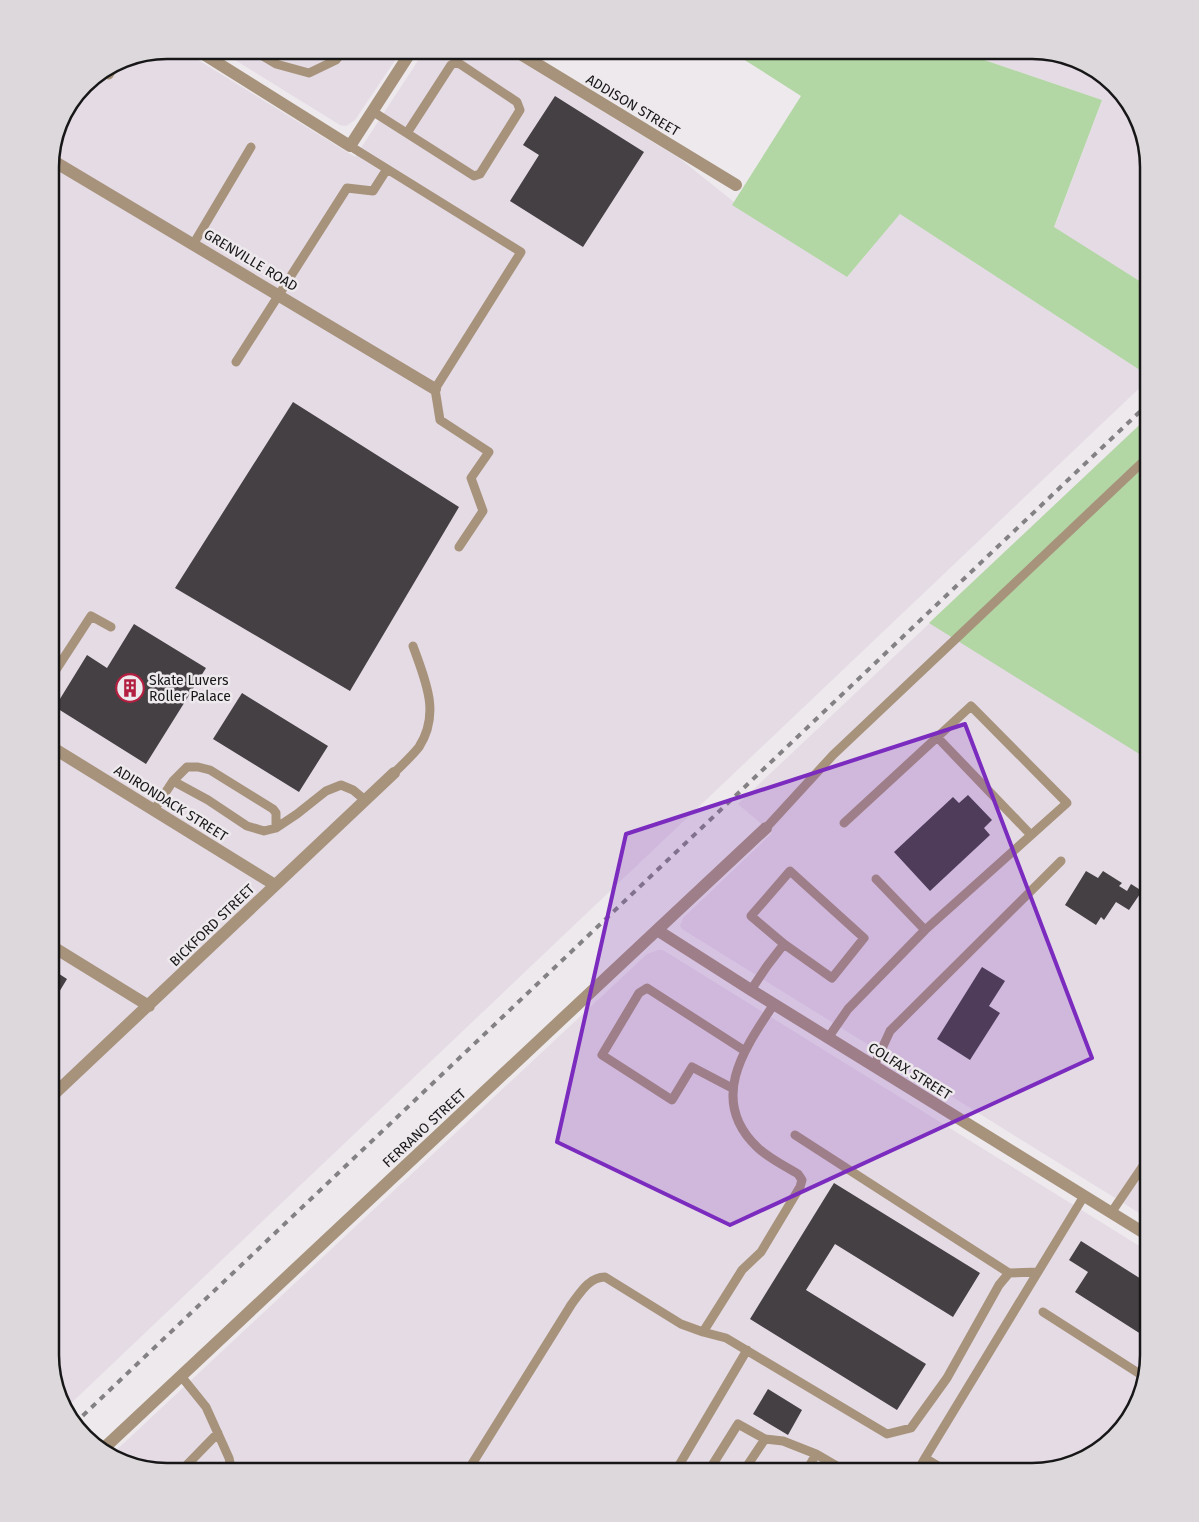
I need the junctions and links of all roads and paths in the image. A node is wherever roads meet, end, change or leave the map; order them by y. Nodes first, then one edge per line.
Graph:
1 (211, 59) edge
2 (268, 59) edge
3 (337, 59) edge
4 (406, 59) edge
5 (529, 59) edge
6 (372, 111) junction
7 (406, 133) junction
8 (350, 146) junction
9 (251, 147) dead end
10 (59, 166) edge
11 (387, 169) junction
12 (736, 185) dead end
13 (194, 243) junction
14 (280, 295) junction
15 (236, 362) dead end
16 (436, 389) junction
17 (1140, 465) edge
18 (459, 547) dead end
19 (112, 627) dead end
20 (413, 646) dead end
21 (59, 665) edge
22 (937, 737) junction
23 (59, 752) edge
24 (394, 773) joint
25 (174, 780) junction
26 (365, 800) junction
27 (154, 810) junction
28 (844, 823) dead end
29 (276, 828) junction
30 (766, 828) joint
31 (1030, 835) junction
32 (1061, 861) dead end
33 (876, 879) dead end
34 (276, 885) junction
35 (657, 930) junction
36 (925, 930) junction
37 (784, 944) junction
38 (59, 950) edge
39 (751, 990) junction
40 (774, 1004) junction
41 (149, 1006) junction
42 (828, 1038) junction
43 (745, 1051) junction
44 (874, 1066) junction
45 (732, 1088) junction
46 (59, 1090) edge
47 (795, 1135) dead end
48 (1140, 1173) edge
49 (1084, 1196) junction
50 (1111, 1213) junction
51 (1140, 1231) edge
52 (1038, 1272) junction
53 (1009, 1273) junction
54 (1043, 1312) dead end
55 (703, 1332) junction
56 (747, 1350) junction
57 (1138, 1373) edge
58 (181, 1376) junction
59 (218, 1434) junction
60 (765, 1439) junction
61 (107, 1445) edge
62 (816, 1454) junction
63 (925, 1458) junction
64 (189, 1463) edge
65 (230, 1463) edge
66 (473, 1463) edge
67 (680, 1463) edge
68 (714, 1463) edge
69 (749, 1463) edge
70 (811, 1463) edge
71 (832, 1463) edge
72 (922, 1463) edge
73 (933, 1463) edge

1 - 8 street
2 - 3 lane
4 - 6 street
5 - 12 street, ADDISON STREET
6 - 7 lane
6 - 8 street
7 - 7 lane
8 - 11 lane
9 - 13 lane
10 - 13 street, GRENVILLE ROAD
11 - 14 lane
11 - 16 lane
13 - 14 street, GRENVILLE ROAD
14 - 15 lane
14 - 16 street, GRENVILLE ROAD
16 - 18 lane
17 - 30 lane
19 - 21 lane
20 - 24 lane
22 - 28 lane
22 - 31 lane
22 - 31 lane
23 - 27 street, ADIRONDACK STREET
24 - 26 street, BICKFORD STREET
25 - 27 lane
25 - 29 lane
25 - 29 lane
26 - 29 lane
26 - 34 street, BICKFORD STREET
27 - 34 street, ADIRONDACK STREET
30 - 35 street, FERRANO STREET
31 - 36 lane
32 - 44 lane
33 - 36 lane
34 - 41 street, BICKFORD STREET
35 - 39 street, COLFAX STREET
35 - 58 street, FERRANO STREET
36 - 42 lane
37 - 37 lane
37 - 39 lane
38 - 41 street
39 - 40 street, COLFAX STREET
40 - 42 street, COLFAX STREET
40 - 43 lane
41 - 46 street, BICKFORD STREET
42 - 44 street, COLFAX STREET
43 - 45 lane
43 - 45 lane
44 - 49 street, COLFAX STREET
45 - 55 lane
47 - 53 lane
48 - 50 lane
49 - 50 street, COLFAX STREET
49 - 52 lane
50 - 51 street, COLFAX STREET
52 - 53 lane
52 - 63 lane
53 - 56 lane
54 - 57 lane
55 - 56 lane
55 - 66 lane
56 - 67 lane
58 - 59 lane
58 - 61 street, FERRANO STREET
59 - 64 lane
59 - 65 lane
60 - 62 lane
60 - 68 lane
60 - 69 lane
62 - 70 lane
62 - 71 lane
63 - 72 lane
63 - 73 lane

